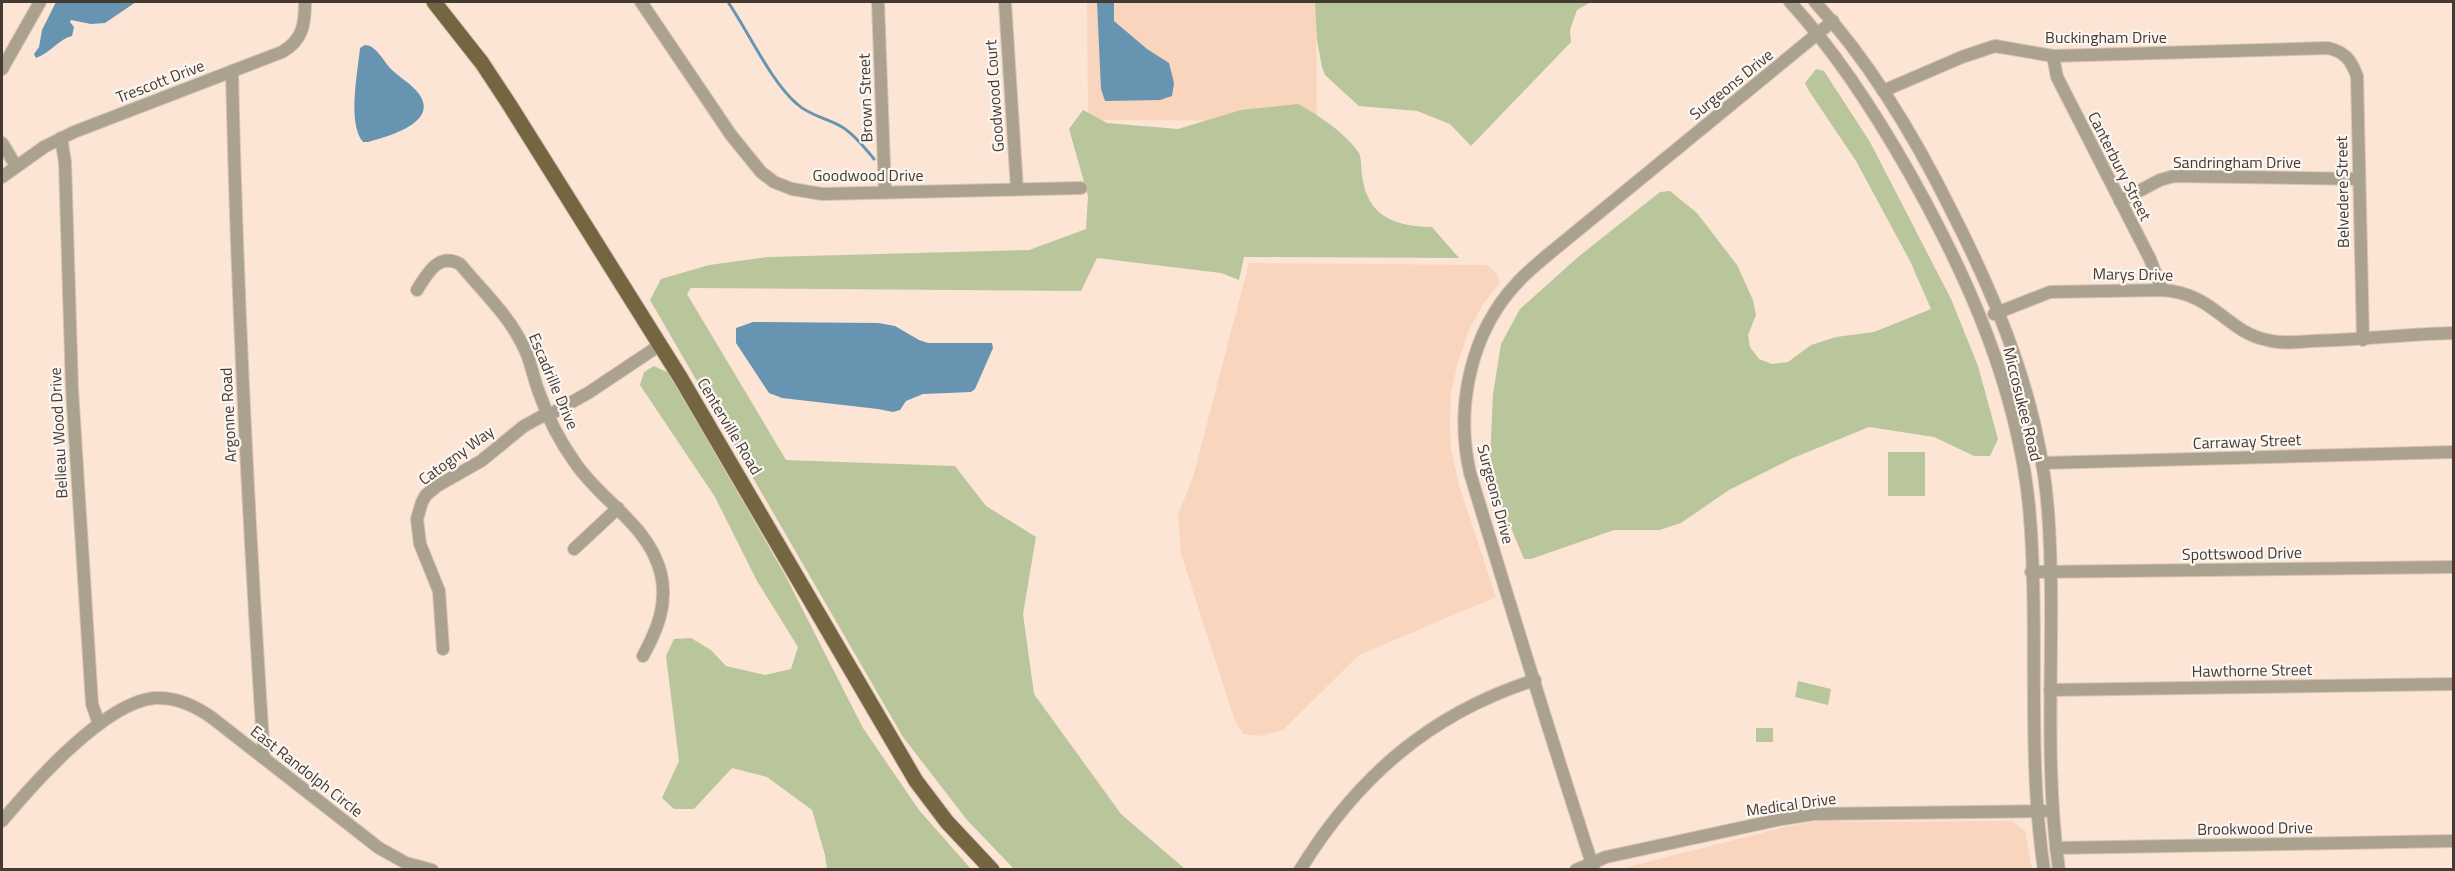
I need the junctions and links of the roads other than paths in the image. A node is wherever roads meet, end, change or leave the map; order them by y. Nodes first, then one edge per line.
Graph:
1 (40, 2) edge
2 (305, 2) edge
3 (434, 2) edge
4 (641, 2) edge
5 (878, 2) edge
6 (1005, 2) edge
7 (1791, 2) edge
8 (1815, 2) edge
9 (1833, 21) junction
10 (1817, 34) junction
11 (2339, 50) joint
12 (2053, 56) junction
13 (2, 69) edge
14 (232, 71) junction
15 (1883, 91) junction
16 (61, 138) junction
17 (2, 143) edge
18 (16, 166) junction
19 (2, 177) edge
20 (2358, 179) junction
21 (1081, 188) dead end
22 (1017, 189) junction
23 (885, 192) junction
24 (2120, 201) junction
25 (417, 290) dead end
26 (2162, 290) junction
27 (1999, 311) junction
28 (1982, 318) junction
29 (2454, 333) edge
30 (2363, 340) junction
31 (660, 345) junction
32 (548, 414) junction
33 (2454, 452) edge
34 (2042, 463) junction
35 (2022, 465) junction
36 (2047, 502) junction
37 (618, 508) junction
38 (574, 549) dead end
39 (2454, 567) edge
40 (2031, 572) junction
41 (2051, 572) junction
42 (2032, 624) junction
43 (2051, 624) junction
44 (443, 649) dead end
45 (643, 656) dead end
46 (1535, 680) junction
47 (2454, 684) edge
48 (2050, 690) junction
49 (99, 724) junction
50 (264, 758) junction
51 (2052, 811) junction
52 (2037, 812) junction
53 (2, 822) edge
54 (2454, 841) edge
55 (2056, 848) junction
56 (1593, 866) edge
57 (432, 870) edge
58 (992, 870) edge
59 (1300, 870) edge
60 (1576, 870) edge
61 (2044, 870) edge
62 (2059, 870) edge

1 - 13 street
2 - 14 street, Trescott Drive
3 - 31 main road, Centerville Road
4 - 23 street, Goodwood Drive
5 - 23 street, Brown Street
6 - 22 street, Goodwood Court
7 - 10 street, Miccosukee Road
8 - 9 street, Miccosukee Road
9 - 10 street, Surgeons Drive
9 - 15 street, Miccosukee Road
10 - 28 street, Miccosukee Road
10 - 46 street, Surgeons Drive
11 - 12 street, Buckingham Drive
11 - 20 street, Belvedere Street
12 - 15 street, Buckingham Drive
12 - 24 street, Canterbury Street
14 - 16 street, Trescott Drive
14 - 50 street, Argonne Road
15 - 27 street, Miccosukee Road
16 - 18 street, Trescott Drive
16 - 49 street, Belleau Wood Drive
17 - 18 street
18 - 19 street, Trescott Drive
20 - 24 street, Sandringham Drive
20 - 30 street, Belvedere Street
21 - 22 street, Goodwood Drive
22 - 23 street, Goodwood Drive
24 - 26 street, Canterbury Street
25 - 32 street, Escadrille Drive
26 - 27 street, Marys Drive
26 - 30 street, Marys Drive
27 - 28 street, Marys Drive
27 - 34 street, Miccosukee Road
28 - 35 street, Miccosukee Road
29 - 30 street, Marys Drive
31 - 32 street, Catogny Way
31 - 58 main road, Centerville Road
32 - 37 street, Escadrille Drive
32 - 44 street, Catogny Way
33 - 34 street, Carraway Street
34 - 36 street, Miccosukee Road
35 - 36 street
35 - 40 street, Miccosukee Road
36 - 41 street, Miccosukee Road
37 - 38 street
37 - 45 street, Escadrille Drive
39 - 41 street, Spottswood Drive
40 - 41 street, Spottswood Drive
40 - 42 street, Miccosukee Road
41 - 43 street, Miccosukee Road
42 - 43 street
42 - 52 street, Miccosukee Road
43 - 48 street, Miccosukee Road
46 - 56 street, Surgeons Drive
46 - 59 street
47 - 48 street, Hawthorne Street
48 - 51 street, Miccosukee Road
49 - 50 street, East Randolph Circle
49 - 53 street
50 - 57 street, East Randolph Circle
51 - 52 street, Medical Drive
51 - 55 street, Miccosukee Road
52 - 56 street, Medical Drive
52 - 61 street, Miccosukee Road
54 - 55 street, Brookwood Drive
55 - 62 street, Miccosukee Road
56 - 60 street, Medical Drive

